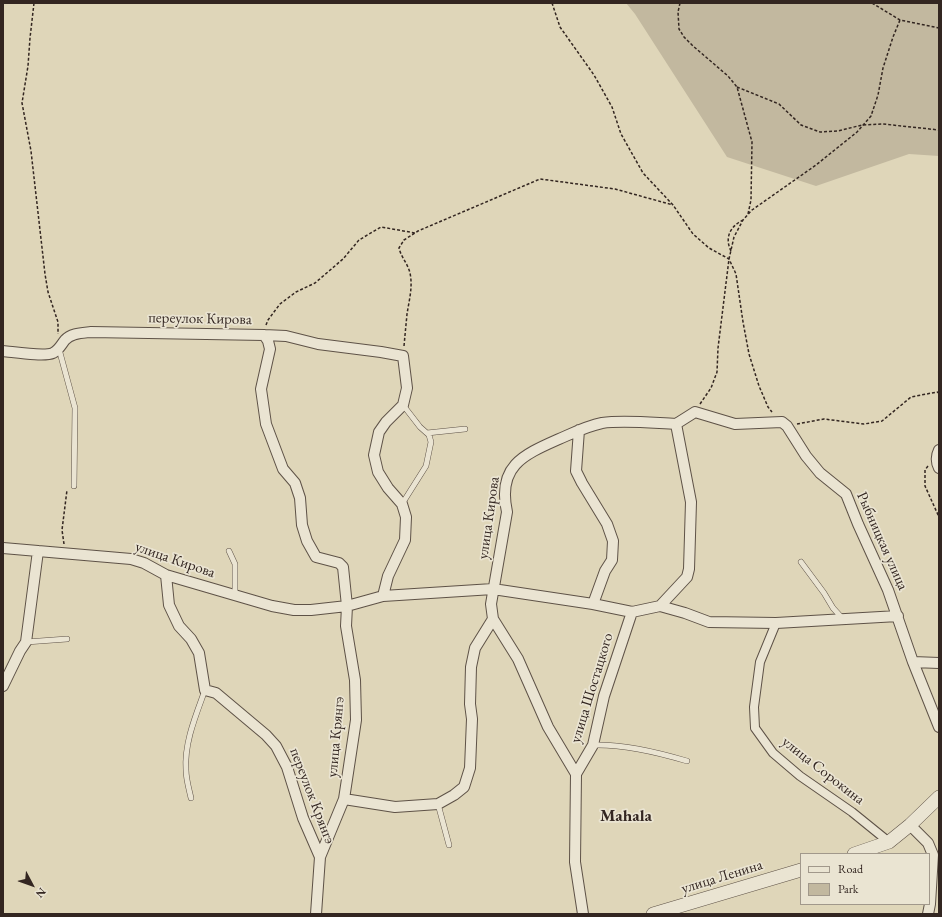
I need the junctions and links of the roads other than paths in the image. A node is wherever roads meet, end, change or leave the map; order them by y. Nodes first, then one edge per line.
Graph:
1 (264, 335) junction
2 (59, 349) junction
3 (3, 351) edge
4 (403, 405) junction
5 (676, 424) junction
6 (465, 429) dead end
7 (579, 430) junction
8 (427, 433) junction
9 (74, 483) road end
10 (402, 504) junction
11 (3, 548) edge
12 (38, 551) junction
13 (229, 551) dead end
14 (801, 562) dead end
15 (166, 575) junction
16 (493, 589) junction
17 (235, 595) junction
18 (383, 596) junction
19 (593, 604) junction
20 (347, 606) junction
21 (660, 606) junction
22 (632, 612) junction
23 (898, 616) junction
24 (493, 619) junction
25 (843, 619) junction
26 (776, 623) junction
27 (67, 639) dead end
28 (26, 642) junction
29 (913, 662) junction
30 (939, 663) edge
31 (3, 686) edge
32 (205, 690) junction
33 (939, 727) edge
34 (593, 745) junction
35 (687, 762) dead end
36 (576, 774) junction
37 (939, 797) edge
38 (191, 798) dead end
39 (344, 799) junction
40 (438, 804) junction
41 (910, 825) junction
42 (888, 842) junction
43 (449, 845) dead end
44 (857, 853) edge
45 (320, 857) junction
46 (800, 870) edge
47 (930, 904) edge
48 (316, 914) edge
49 (583, 914) edge
50 (653, 914) edge

1 - 2 street, переулок Кирова
1 - 4 street, переулок Кирова
1 - 20 street, улица Крянгэ
2 - 3 street
2 - 9 lane
4 - 8 lane
4 - 10 street
5 - 7 street, улица Кирова
5 - 21 street
5 - 23 street, Рыбницкая улица
6 - 8 lane
7 - 16 street, улица Кирова
7 - 19 street
8 - 10 lane
10 - 18 street
11 - 12 street, улица Кирова
12 - 15 street, улица Кирова
12 - 28 street
13 - 17 lane
14 - 25 lane
15 - 17 street, улица Кирова
15 - 32 street
16 - 18 street, улица Кирова
16 - 19 street
16 - 24 street
17 - 20 street, улица Кирова
18 - 20 street, улица Кирова
19 - 22 street
20 - 39 street, улица Крянгэ
21 - 22 street
21 - 26 street
22 - 34 street, улица Шостацкого
23 - 25 street
23 - 29 street, Рыбницкая улица
24 - 36 street
24 - 40 street
25 - 26 street
26 - 42 street, улица Сорокина
27 - 28 lane
28 - 31 street
29 - 30 street
29 - 33 street, Рыбницкая улица
32 - 38 lane
32 - 45 street, переулок Крянгэ
34 - 35 lane
34 - 36 street, улица Шостацкого
36 - 49 street, улица Шостацкого
37 - 41 street
39 - 40 street
39 - 45 street, улица Крянгэ
40 - 43 lane
41 - 42 street
41 - 47 street
42 - 44 street
45 - 48 street, улица Крянгэ
46 - 50 street, улица Ленина

